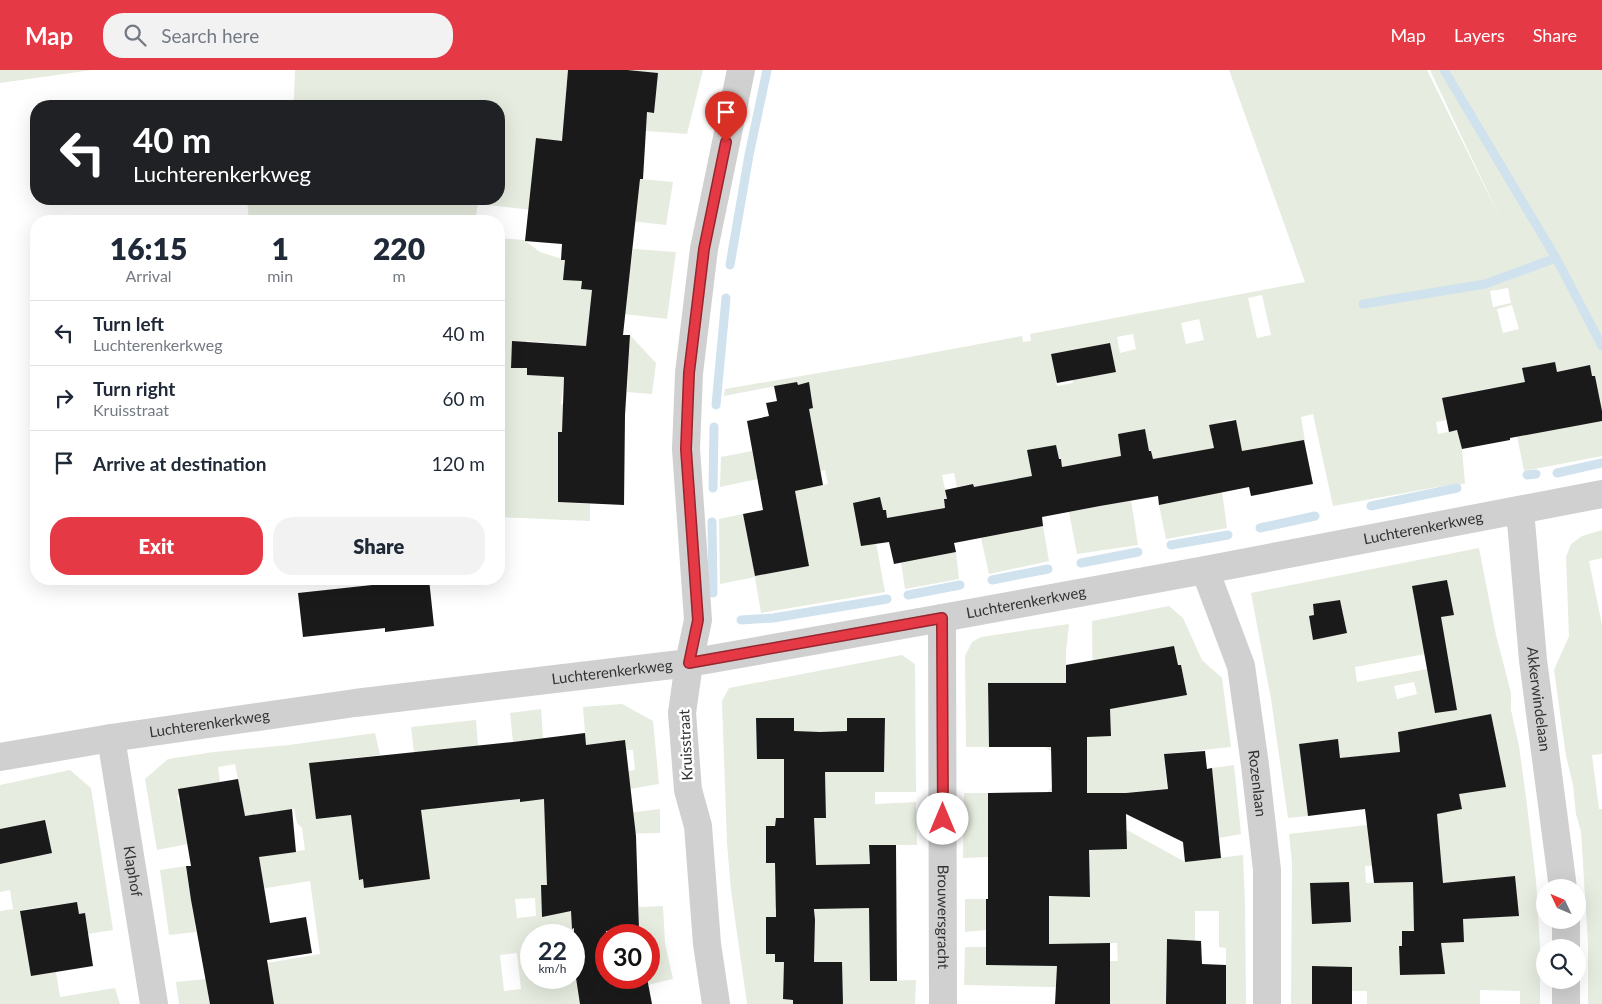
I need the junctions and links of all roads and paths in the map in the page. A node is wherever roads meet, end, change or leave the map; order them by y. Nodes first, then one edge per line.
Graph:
1 (741, 70) edge
2 (1602, 494) edge
3 (1520, 510) junction
4 (1205, 570) junction
5 (942, 618) junction
6 (689, 663) junction
7 (111, 738) junction
8 (0, 757) edge
9 (1562, 879) edge
10 (1566, 989) edge
11 (154, 1004) edge
12 (716, 1004) edge
13 (943, 1004) edge
14 (1267, 1004) edge
15 (1566, 1004) edge

1 - 6 street, Kruisstraat
2 - 3 street, Luchterenkerkweg
3 - 4 street, Luchterenkerkweg
3 - 9 street, Akkerwindelaan
4 - 5 street, Luchterenkerkweg
4 - 14 street, Rozenlaan
5 - 6 street, Luchterenkerkweg
5 - 13 street, Brouwersgracht
6 - 7 street, Luchterenkerkweg
6 - 12 street, Kruisstraat
7 - 8 street, Luchterenkerkweg
7 - 11 street, Klaphof
10 - 15 street

